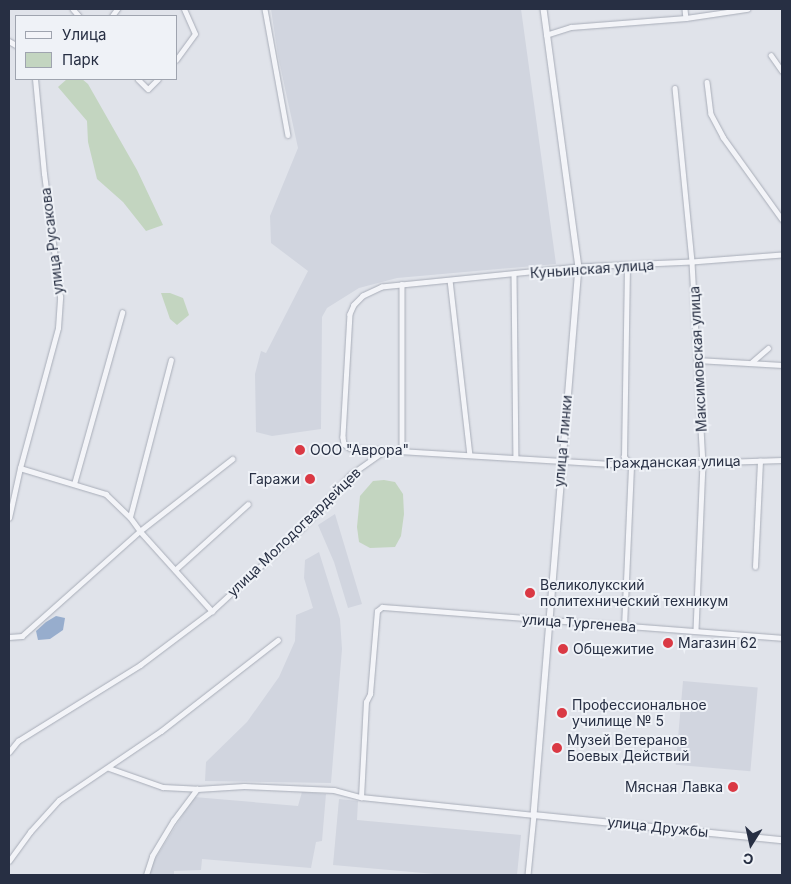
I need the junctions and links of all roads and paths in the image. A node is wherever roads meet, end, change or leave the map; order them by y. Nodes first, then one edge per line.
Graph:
1 (184, 9) edge
2 (265, 9) edge
3 (544, 9) edge
4 (685, 9) edge
5 (747, 9) edge
6 (686, 18) junction
7 (546, 35) junction
8 (771, 55) dead end
9 (178, 57) edge
10 (782, 71) edge
11 (35, 80) edge
12 (139, 80) edge
13 (157, 80) edge
14 (707, 82) dead end
15 (675, 88) dead end
16 (288, 135) dead end
17 (782, 219) edge
18 (782, 255) edge
19 (692, 262) junction
20 (627, 266) junction
21 (579, 268) junction
22 (514, 274) junction
23 (450, 280) junction
24 (402, 284) junction
25 (122, 313) dead end
26 (768, 348) dead end
27 (171, 360) dead end
28 (698, 360) junction
29 (752, 362) junction
30 (782, 364) edge
31 (344, 444) joint
32 (384, 451) junction
33 (402, 451) junction
34 (470, 455) junction
35 (516, 458) junction
36 (232, 459) dead end
37 (562, 460) junction
38 (782, 460) edge
39 (760, 461) junction
40 (704, 463) junction
41 (631, 465) junction
42 (20, 468) junction
43 (74, 484) junction
44 (248, 504) dead end
45 (130, 517) junction
46 (9, 518) edge
47 (140, 531) junction
48 (755, 567) dead end
49 (175, 570) junction
50 (212, 611) junction
51 (550, 622) junction
52 (624, 627) junction
53 (696, 630) junction
54 (9, 638) edge
55 (782, 638) edge
56 (278, 640) dead end
57 (9, 752) edge
58 (109, 768) junction
59 (197, 789) junction
60 (361, 797) junction
61 (534, 814) junction
62 (782, 840) edge
63 (9, 861) edge
64 (146, 875) edge
65 (528, 875) edge

1 - 9 street
2 - 16 street
3 - 7 street, улица Глинки
4 - 6 street
5 - 6 street
6 - 7 street
7 - 21 street, улица Глинки
8 - 10 street
11 - 42 street, улица Русакова
12 - 13 street
14 - 17 street
15 - 19 street, Максимовская улица
18 - 19 street, Куньинская улица
19 - 20 street, Куньинская улица
19 - 28 street, Максимовская улица
20 - 21 street, Куньинская улица
20 - 41 street
21 - 22 street, Куньинская улица
21 - 37 street, улица Глинки
22 - 23 street, Куньинская улица
22 - 35 street
23 - 24 street, Куньинская улица
23 - 34 street
24 - 31 street, Куньинская улица
24 - 33 street
25 - 43 street
26 - 29 street
27 - 45 street
28 - 29 street
28 - 40 street, Максимовская улица
29 - 30 street
31 - 32 street, Гражданская улица
32 - 33 street, Гражданская улица
32 - 50 street, улица Молодогвардейцев
33 - 34 street, Гражданская улица
34 - 35 street, Гражданская улица
35 - 37 street, Гражданская улица
36 - 47 street
37 - 41 street, Гражданская улица
37 - 51 street, улица Глинки
38 - 39 street, Гражданская улица
39 - 40 street, Гражданская улица
39 - 48 street
40 - 41 street, Гражданская улица
40 - 53 street, Максимовская улица
41 - 52 street
42 - 43 street
42 - 46 street, улица Русакова
43 - 45 street
44 - 49 street
45 - 47 street
47 - 49 street
47 - 54 street
49 - 50 street
50 - 57 street, улица Молодогвардейцев
51 - 52 street, улица Тургенева
51 - 60 street, улица Тургенева
51 - 61 street, улица Глинки
52 - 53 street, улица Тургенева
53 - 55 street, улица Тургенева
56 - 58 street
58 - 59 street
58 - 63 street
59 - 60 street
59 - 64 street
60 - 61 street
61 - 62 street, улица Дружбы
61 - 65 street, улица Глинки

